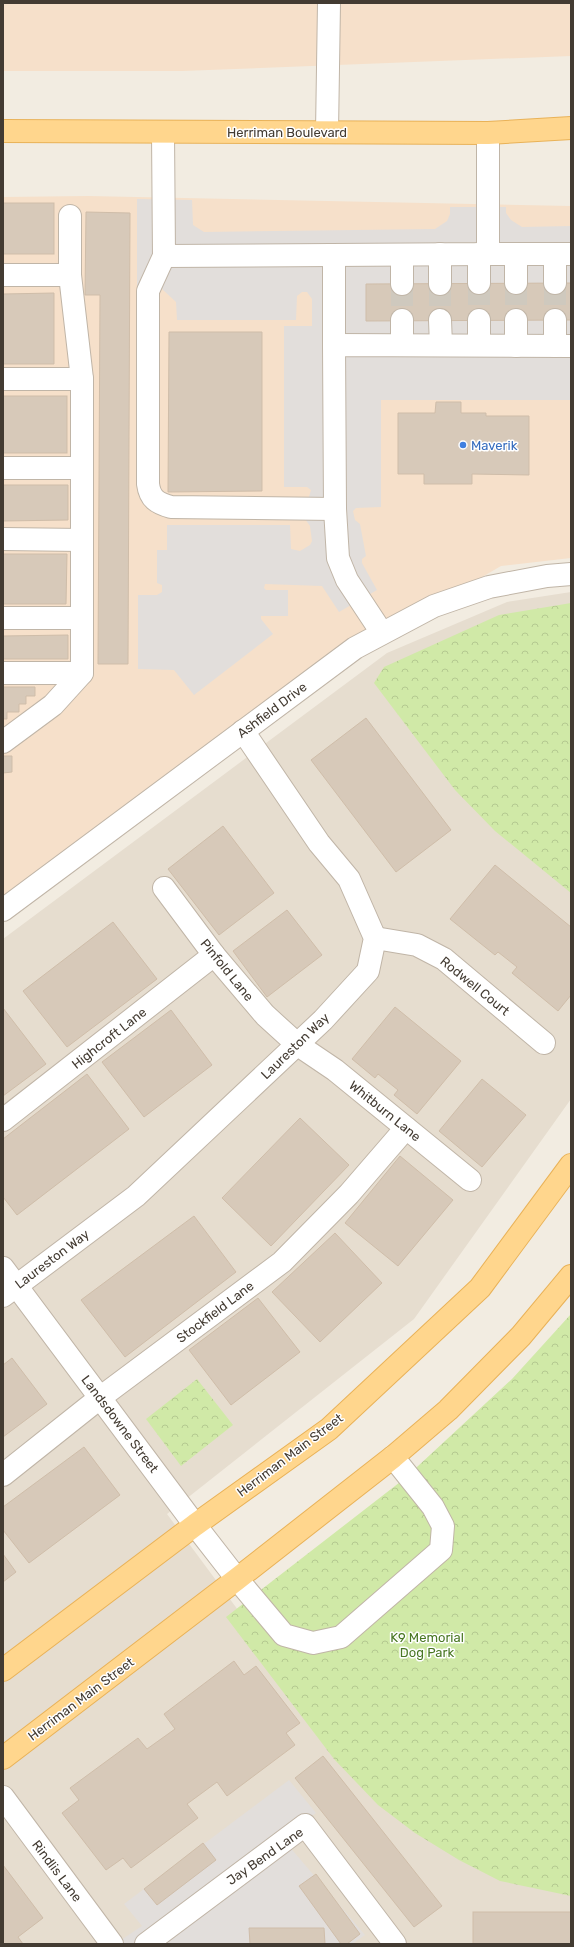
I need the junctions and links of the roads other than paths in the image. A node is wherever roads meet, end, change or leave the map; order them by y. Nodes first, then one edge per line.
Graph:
1 (329, 3) edge
2 (571, 128) edge
3 (3, 131) edge
4 (163, 132) junction
5 (327, 132) junction
6 (488, 132) junction
7 (70, 216) dead end
8 (334, 254) junction
9 (402, 254) junction
10 (440, 254) junction
11 (483, 254) junction
12 (516, 254) junction
13 (563, 254) edge
14 (164, 256) junction
15 (3, 275) edge
16 (70, 275) junction
17 (479, 283) tunnel mouth
18 (516, 283) tunnel mouth
19 (555, 283) tunnel mouth
20 (402, 284) tunnel mouth
21 (440, 284) tunnel mouth
22 (402, 320) tunnel mouth
23 (440, 320) tunnel mouth
24 (479, 320) tunnel mouth
25 (516, 320) tunnel mouth
26 (555, 320) tunnel mouth
27 (334, 345) junction
28 (402, 345) junction
29 (441, 345) junction
30 (479, 345) junction
31 (516, 346) junction
32 (563, 346) edge
33 (3, 379) edge
34 (82, 379) junction
35 (3, 468) edge
36 (82, 468) junction
37 (334, 508) junction
38 (3, 539) edge
39 (82, 540) junction
40 (571, 574) edge
41 (3, 618) edge
42 (82, 618) junction
43 (382, 634) junction
44 (3, 673) edge
45 (82, 673) junction
46 (243, 731) junction
47 (3, 742) edge
48 (164, 888) dead end
49 (3, 910) edge
50 (375, 938) junction
51 (214, 955) junction
52 (544, 1043) dead end
53 (298, 1045) junction
54 (3, 1120) edge
55 (406, 1128) junction
56 (571, 1165) edge
57 (470, 1180) dead end
58 (3, 1268) edge
59 (571, 1276) edge
60 (10, 1291) edge
61 (101, 1397) junction
62 (393, 1457) junction
63 (3, 1475) edge
64 (196, 1525) junction
65 (237, 1579) junction
66 (3, 1670) edge
67 (3, 1758) edge
68 (3, 1797) edge
69 (112, 1944) edge
70 (146, 1944) edge
71 (395, 1944) edge

1 - 5 street
2 - 6 main road, Herriman Boulevard
3 - 4 main road, Herriman Boulevard
4 - 5 main road, Herriman Boulevard
4 - 14 street
5 - 6 main road, Herriman Boulevard
6 - 11 street
7 - 16 street
8 - 9 street
8 - 14 street
8 - 27 street
9 - 10 street
9 - 20 street
10 - 11 street
10 - 21 street
11 - 12 street
11 - 17 street
12 - 13 street
12 - 18 street
13 - 19 street
14 - 37 street
15 - 16 street
16 - 34 street
22 - 28 street
23 - 29 street
24 - 30 street
25 - 31 street
26 - 32 street
27 - 28 street
27 - 37 street
28 - 29 street
29 - 30 street
30 - 31 street
31 - 32 street
33 - 34 street
34 - 36 street
35 - 36 street
36 - 39 street
37 - 43 street
38 - 39 street
39 - 42 street
40 - 43 street, Ashfield Drive
41 - 42 street
42 - 45 street
43 - 46 street, Ashfield Drive
44 - 45 street
45 - 47 street
46 - 49 street, Ashfield Drive
46 - 50 street
48 - 51 street, Pinfold Lane
50 - 52 street, Rodwell Court
50 - 53 street, Laureston Way
51 - 53 street, Pinfold Lane
51 - 54 street, Highcroft Lane
53 - 55 street, Whitburn Lane
53 - 60 street, Laureston Way
55 - 57 street, Whitburn Lane
55 - 61 street, Stockfield Lane
56 - 64 main road, Herriman Main Street
58 - 60 street, Landsdowne Street
59 - 62 main road, Herriman Main Street
60 - 61 street, Landsdowne Street
61 - 63 street, Stockfield Lane
61 - 64 street, Landsdowne Street
62 - 65 main road, Herriman Main Street
62 - 65 street, Landsdowne Street
64 - 65 street, Landsdowne Street
64 - 66 main road, Herriman Main Street
65 - 67 main road, Herriman Main Street
68 - 69 street, Rindlis Lane
70 - 71 street, Jay Bend Lane

